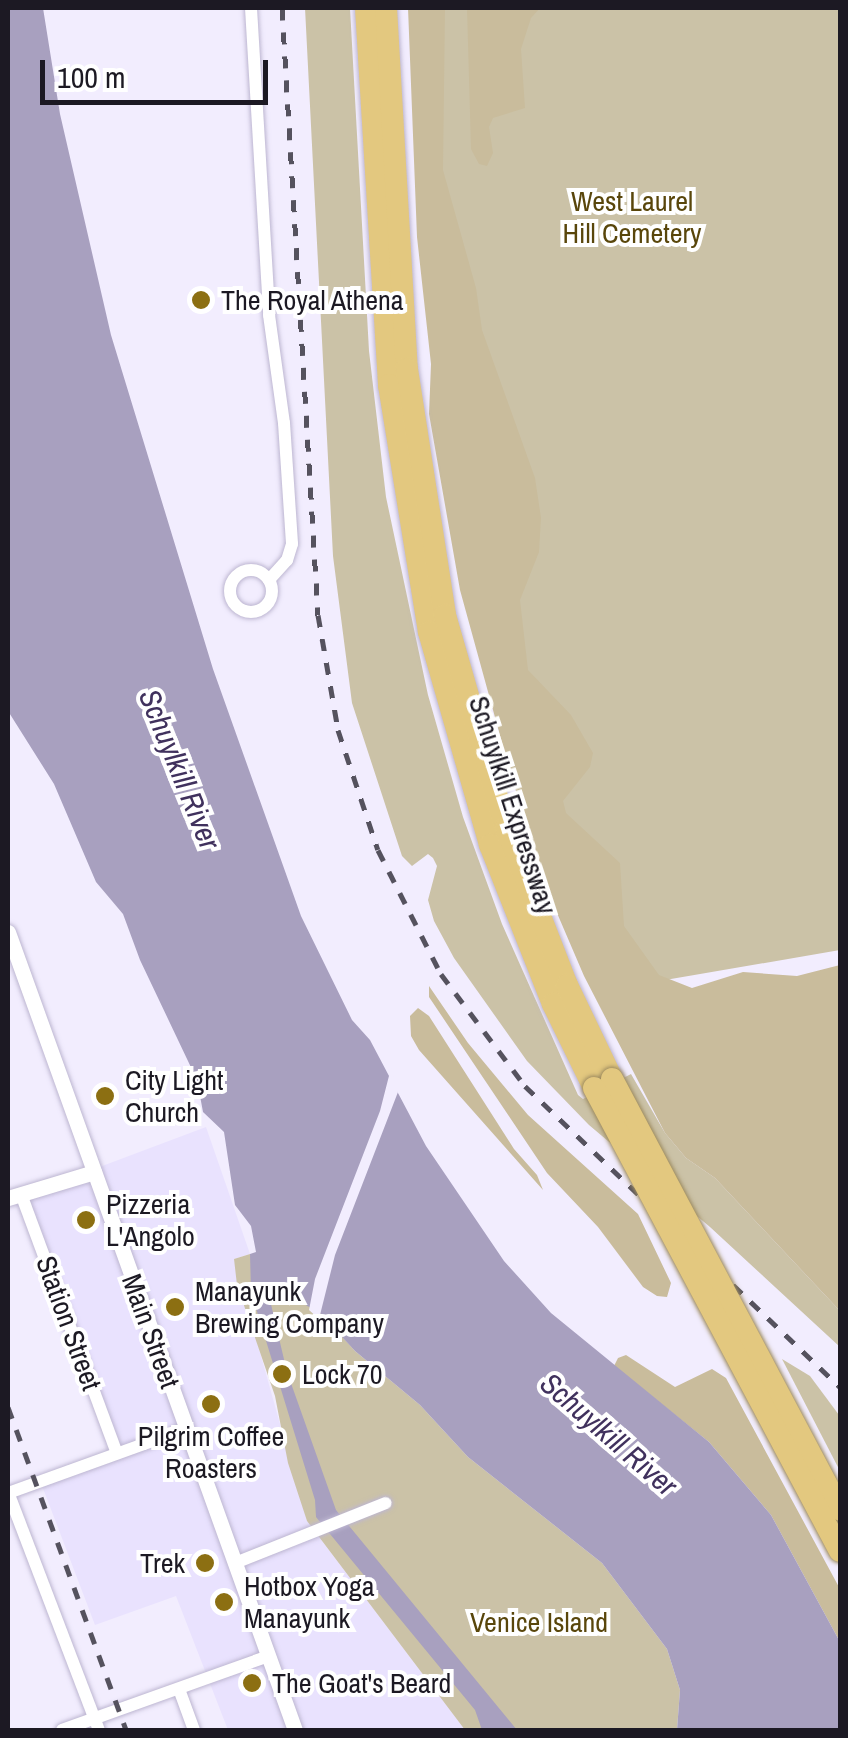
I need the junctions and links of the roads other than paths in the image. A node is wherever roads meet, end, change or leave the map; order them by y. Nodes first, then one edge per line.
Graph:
1 (251, 8) edge
2 (366, 8) edge
3 (386, 8) edge
4 (269, 580) dead end
5 (8, 932) edge
6 (603, 1084) junction
7 (94, 1172) junction
8 (14, 1196) edge
9 (186, 1428) junction
10 (117, 1453) junction
11 (8, 1492) edge
12 (386, 1503) dead end
13 (840, 1509) edge
14 (840, 1551) edge
15 (235, 1563) junction
16 (269, 1656) junction
17 (179, 1689) junction
18 (97, 1725) edge
19 (62, 1730) edge
20 (194, 1730) edge
21 (294, 1730) edge

1 - 4 street
2 - 6 highway, Schuylkill Expressway
3 - 6 highway, Schuylkill Expressway
5 - 7 street, Main Street
6 - 13 highway, Schuylkill Expressway, bridge
6 - 14 highway, Schuylkill Expressway, bridge
7 - 8 street
7 - 9 street, Main Street
8 - 10 street, Station Street
9 - 10 street
9 - 15 street, Main Street
10 - 11 street
11 - 18 street
12 - 15 street
15 - 16 street, Main Street
16 - 17 street
16 - 21 street, Main Street
17 - 18 street
17 - 20 street
18 - 19 street

